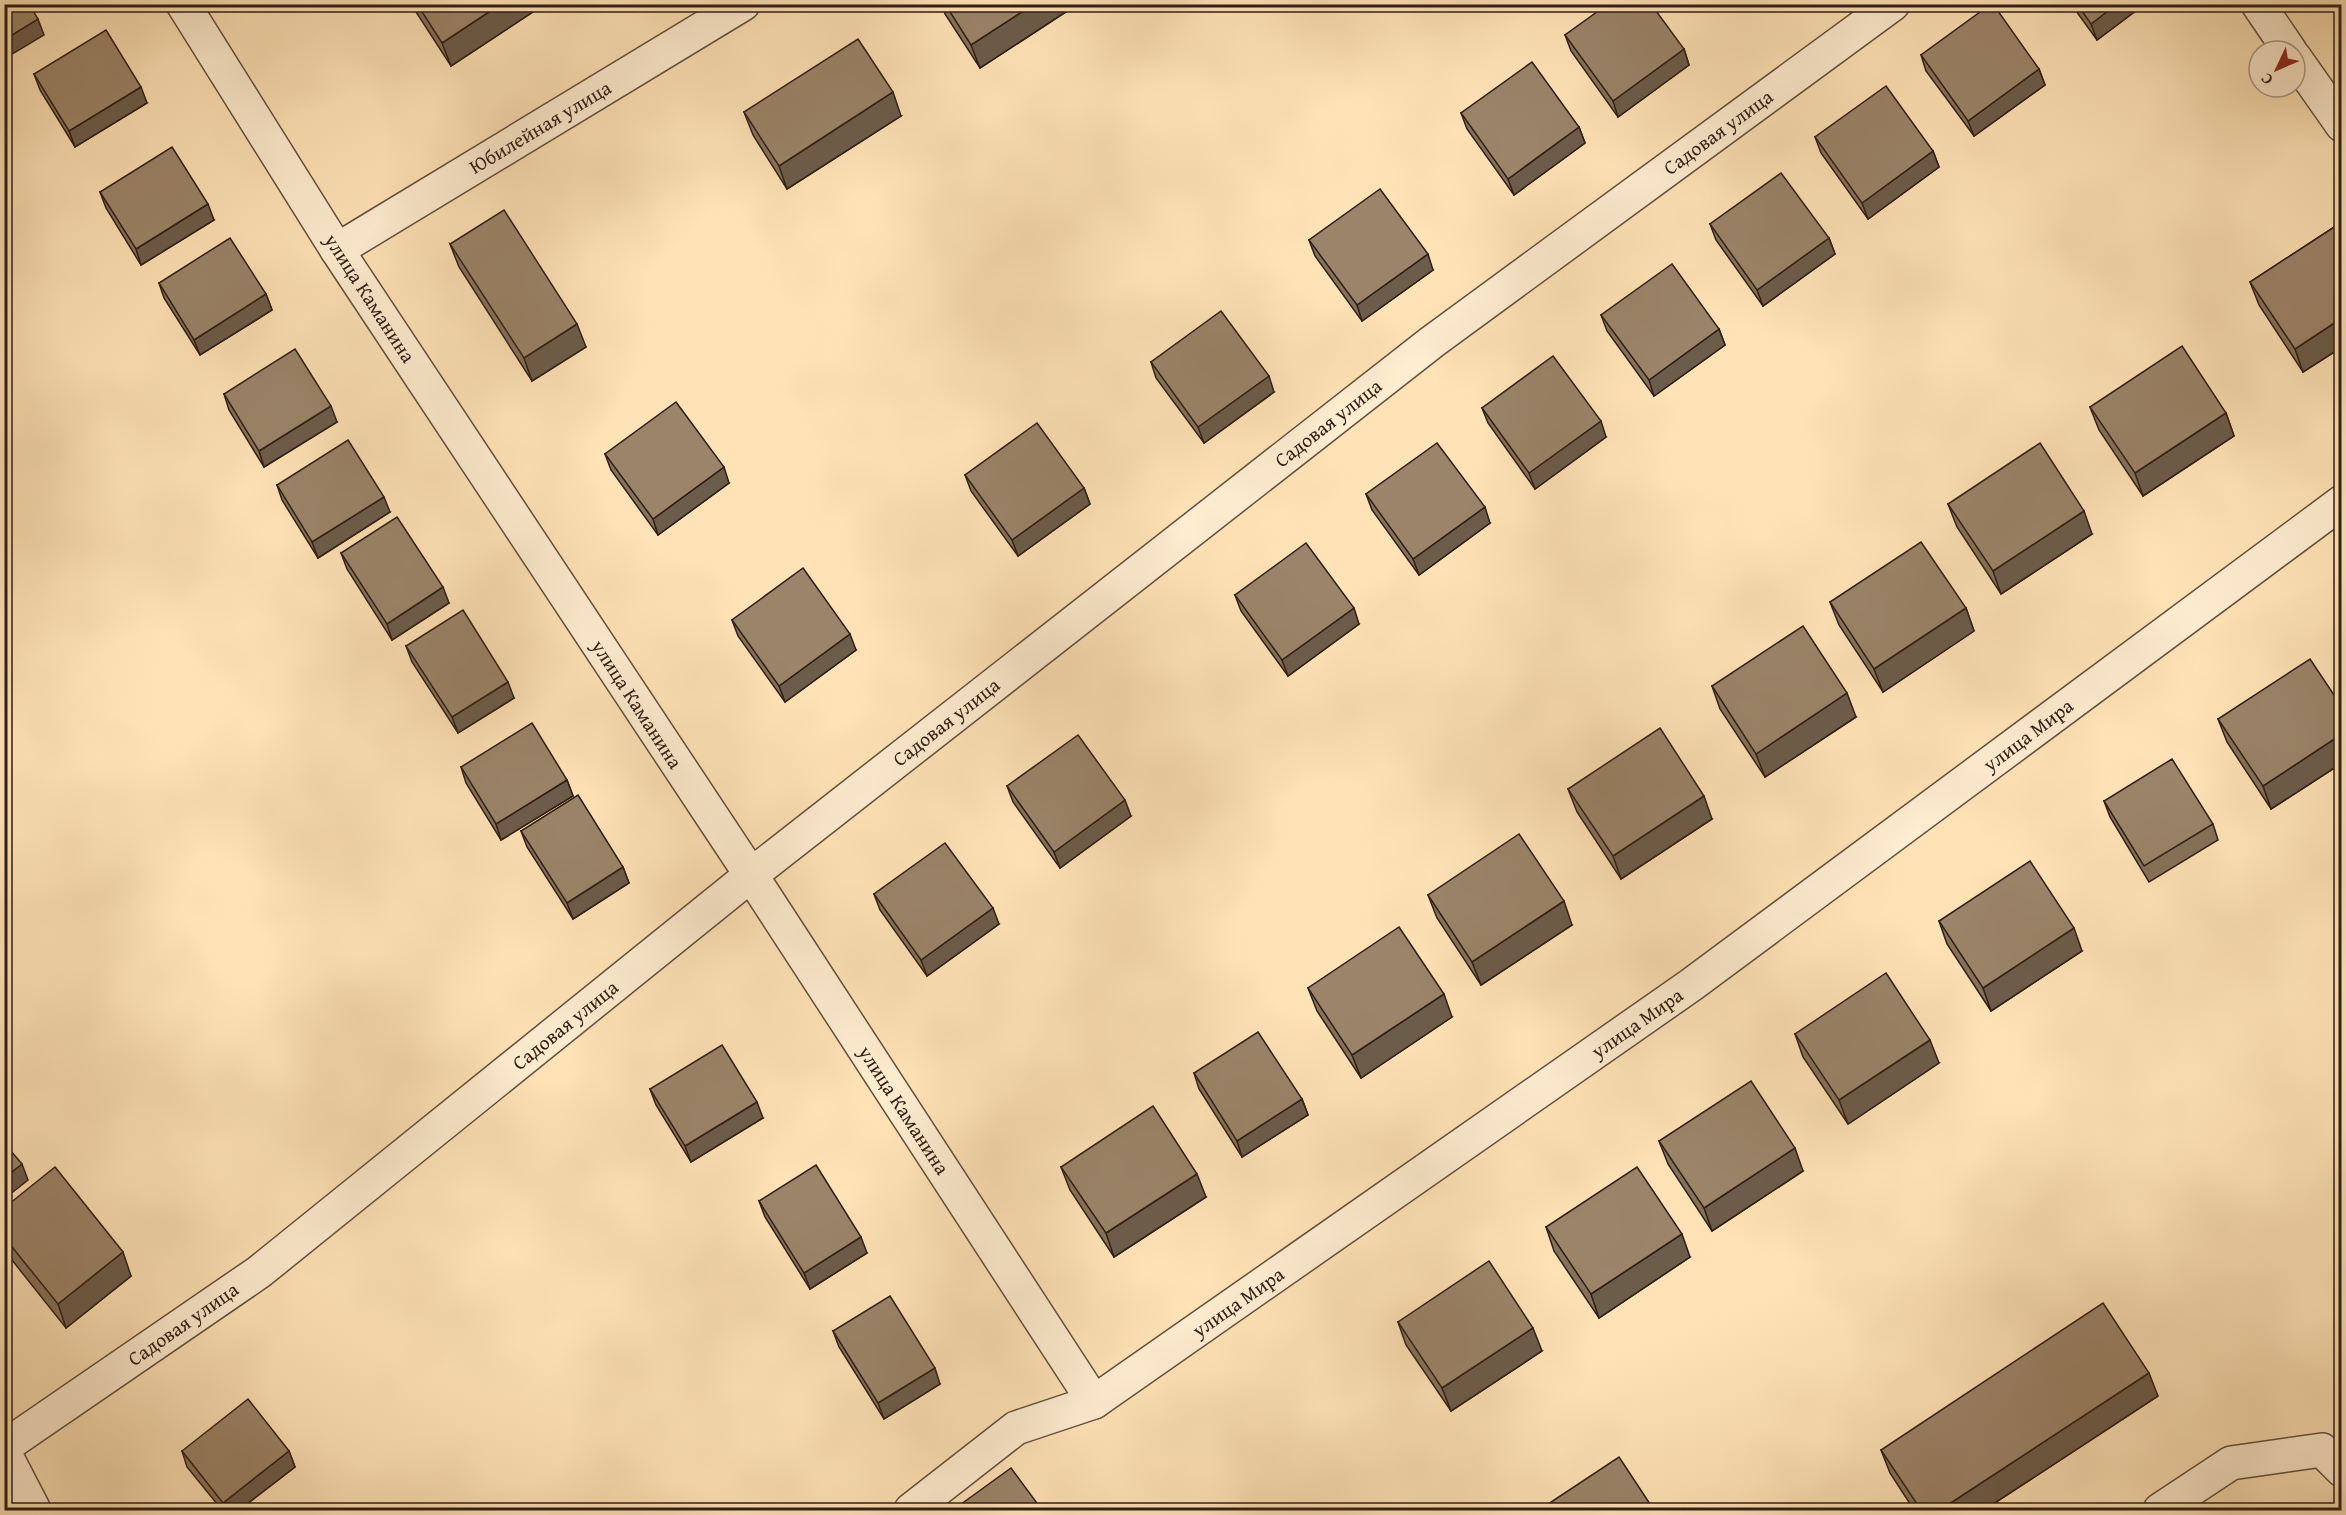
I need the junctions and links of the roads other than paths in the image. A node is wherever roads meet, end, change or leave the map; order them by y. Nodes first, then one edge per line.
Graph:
1 (183, 4) edge
2 (743, 4) edge
3 (1893, 4) edge
4 (2258, 4) edge
5 (2282, 39) edge
6 (2307, 75) edge
7 (2342, 124) edge
8 (337, 250) junction
9 (2342, 502) edge
10 (751, 875) junction
11 (1094, 1402) junction
12 (4, 1447) edge
13 (4, 1452) edge
14 (2342, 1470) edge
15 (34, 1510) edge
16 (911, 1510) edge
17 (2160, 1510) edge

1 - 8 street, улица Каманина
2 - 8 street, Юбилейная улица
3 - 10 street, Садовая улица
4 - 5 street
6 - 7 street
8 - 10 street, улица Каманина
9 - 11 street, улица Мира
10 - 11 street, улица Каманина
10 - 12 street, Садовая улица
11 - 16 street, улица Мира
13 - 15 street
14 - 17 street

